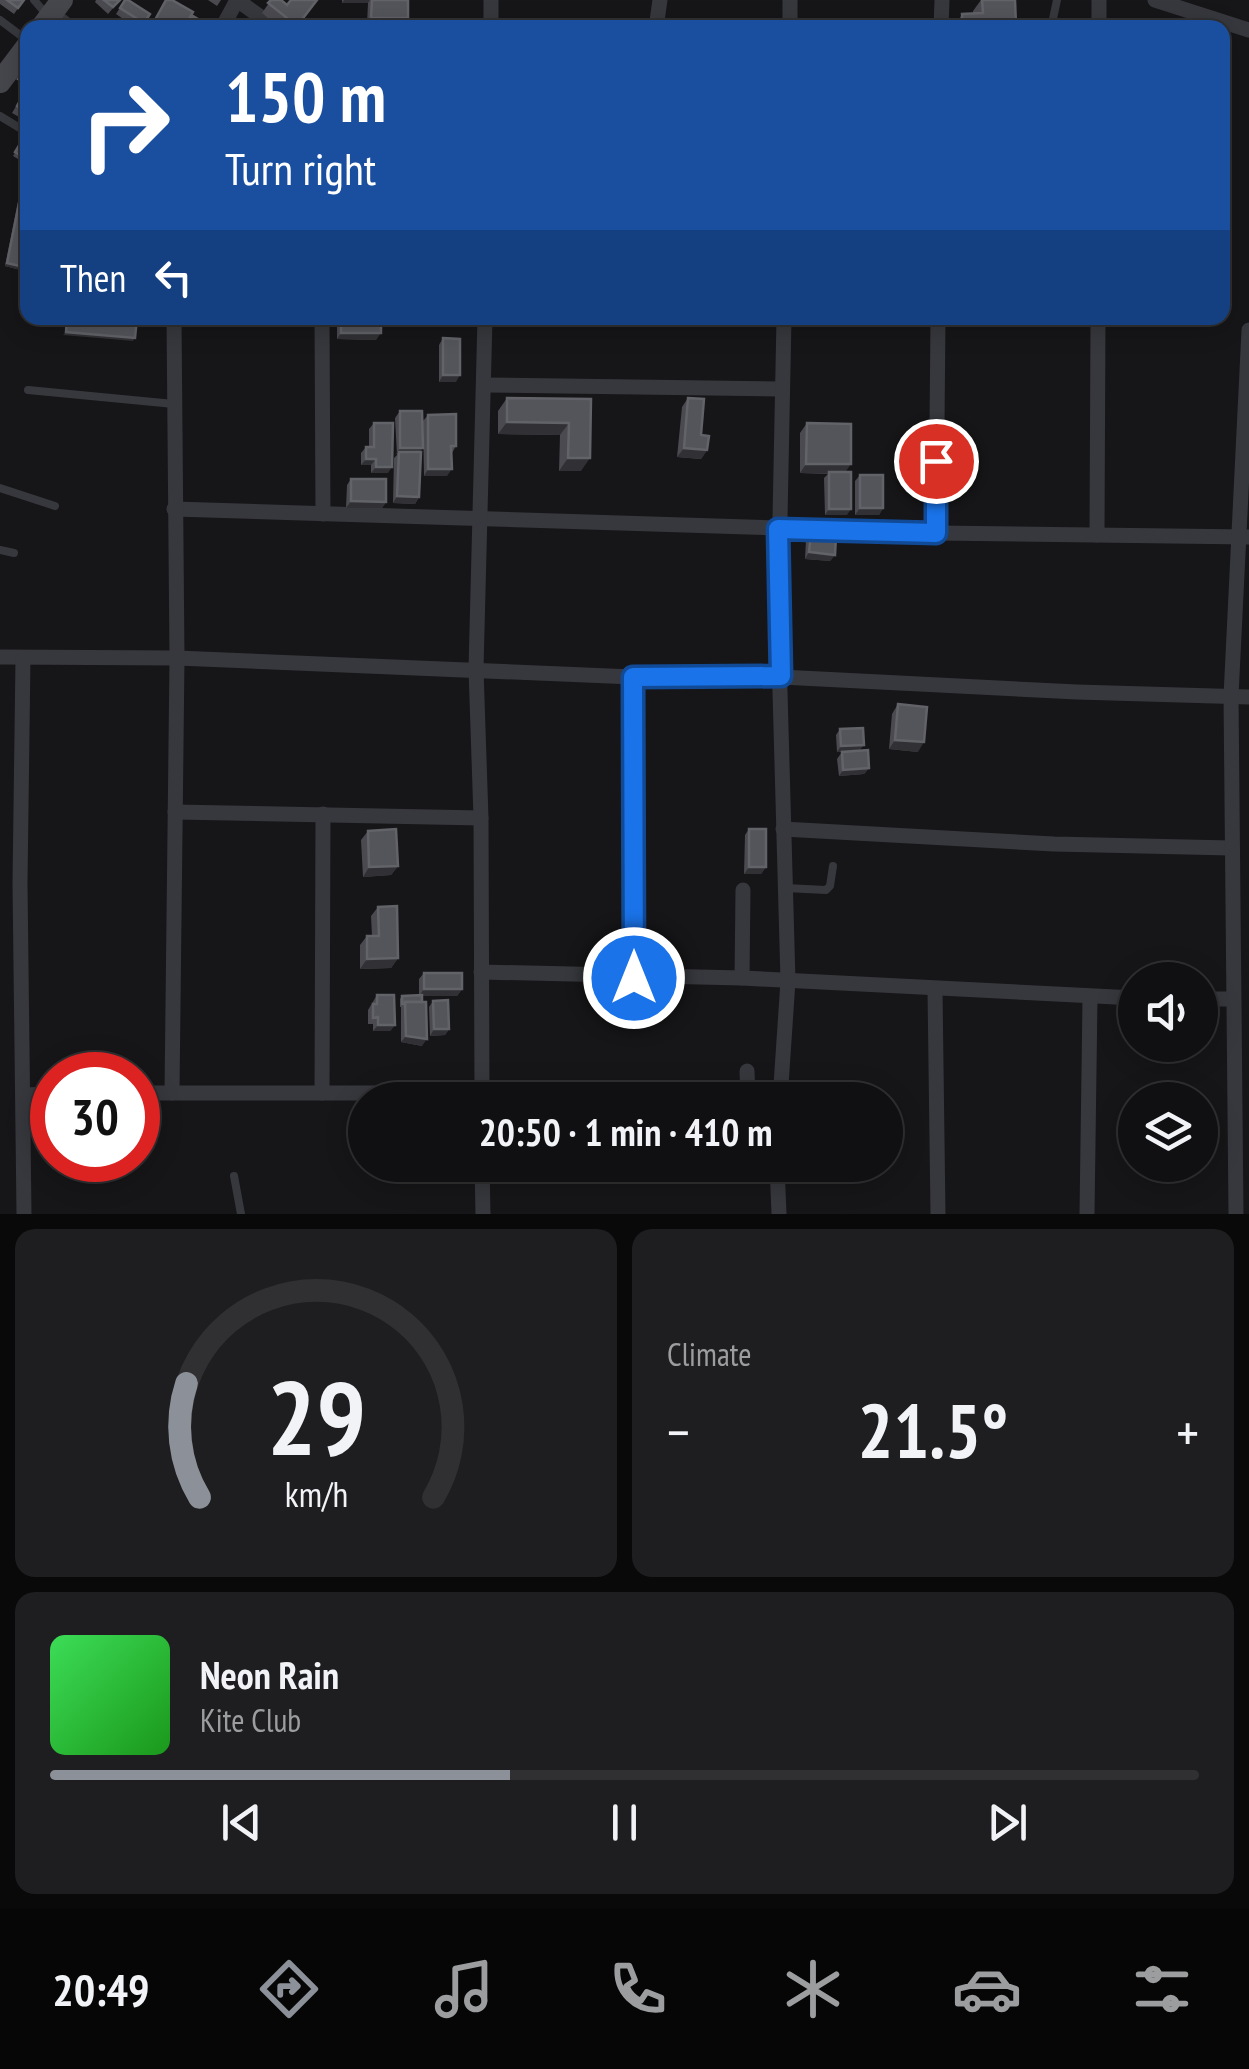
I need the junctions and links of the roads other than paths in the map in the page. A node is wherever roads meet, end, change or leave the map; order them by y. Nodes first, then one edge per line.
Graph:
1 (237, 0) edge
2 (1155, 0) edge
3 (0, 20) edge
4 (265, 20) edge
5 (1218, 20) edge
6 (20, 36) edge
7 (20, 54) edge
8 (0, 82) edge
9 (174, 325) edge
10 (322, 325) edge
11 (486, 325) edge
12 (784, 325) edge
13 (938, 325) edge
14 (1098, 325) edge
15 (1249, 330) edge
16 (484, 385) junction
17 (1247, 385) edge
18 (781, 389) junction
19 (28, 390) dead end
20 (174, 404) junction
21 (0, 488) edge
22 (55, 506) dead end
23 (174, 509) junction
24 (323, 514) junction
25 (482, 520) junction
26 (778, 529) junction
27 (936, 533) junction
28 (1097, 534) junction
29 (1244, 536) edge
30 (0, 550) edge
31 (14, 553) dead end
32 (0, 657) edge
33 (22, 658) junction
34 (177, 658) junction
35 (476, 669) junction
36 (781, 676) junction
37 (633, 677) junction
38 (1231, 696) junction
39 (1249, 697) edge
40 (174, 812) junction
41 (323, 814) junction
42 (481, 818) junction
43 (783, 829) junction
44 (1231, 848) junction
45 (833, 866) dead end
46 (785, 888) junction
47 (743, 890) dead end
48 (481, 972) junction
49 (634, 978) junction
50 (742, 978) junction
51 (788, 981) junction
52 (936, 990) junction
53 (1090, 998) junction
54 (1118, 998) edge
55 (1218, 999) edge
56 (1232, 999) junction
57 (747, 1072) dead end
58 (482, 1082) edge
59 (747, 1082) edge
60 (781, 1082) edge
61 (160, 1093) edge
62 (172, 1093) junction
63 (322, 1093) junction
64 (348, 1093) edge
65 (23, 1095) junction
66 (30, 1095) edge
67 (1242, 1131) edge
68 (234, 1176) dead end
69 (482, 1182) edge
70 (777, 1182) edge
71 (24, 1214) edge
72 (241, 1214) edge
73 (483, 1214) edge
74 (778, 1214) edge
75 (938, 1214) edge
76 (1087, 1214) edge
77 (1236, 1214) edge

1 - 4 street
2 - 5 street
3 - 6 lane
7 - 8 main road
9 - 20 street
10 - 24 street
11 - 16 street
12 - 18 street
13 - 27 street
14 - 28 street
15 - 17 street
16 - 18 street
16 - 25 street
17 - 29 street
18 - 26 street
19 - 20 lane
20 - 23 street
21 - 22 lane
23 - 24 street
23 - 34 street
24 - 25 street
25 - 26 street
25 - 35 street
26 - 27 street
26 - 36 street
27 - 28 street
28 - 29 street
29 - 38 street
30 - 31 lane
32 - 33 street
33 - 34 street
33 - 65 street
34 - 35 street
34 - 40 street
35 - 37 street
35 - 42 street
36 - 37 street
36 - 38 street
36 - 43 street
37 - 49 street
38 - 39 street
38 - 44 street
40 - 41 street
40 - 62 street
41 - 42 street
41 - 63 street
42 - 48 street
43 - 44 street
43 - 46 street
44 - 56 street
45 - 46 lane
46 - 51 street
47 - 50 street
48 - 49 street
48 - 58 street
49 - 50 street
50 - 51 street
51 - 52 street
51 - 60 street
52 - 53 street
52 - 75 street
53 - 54 street
53 - 76 street
55 - 56 street
56 - 67 street
57 - 59 street
61 - 62 street
62 - 63 street
63 - 64 street
65 - 66 street
65 - 71 street
67 - 77 street
68 - 72 lane
69 - 73 street
70 - 74 street

